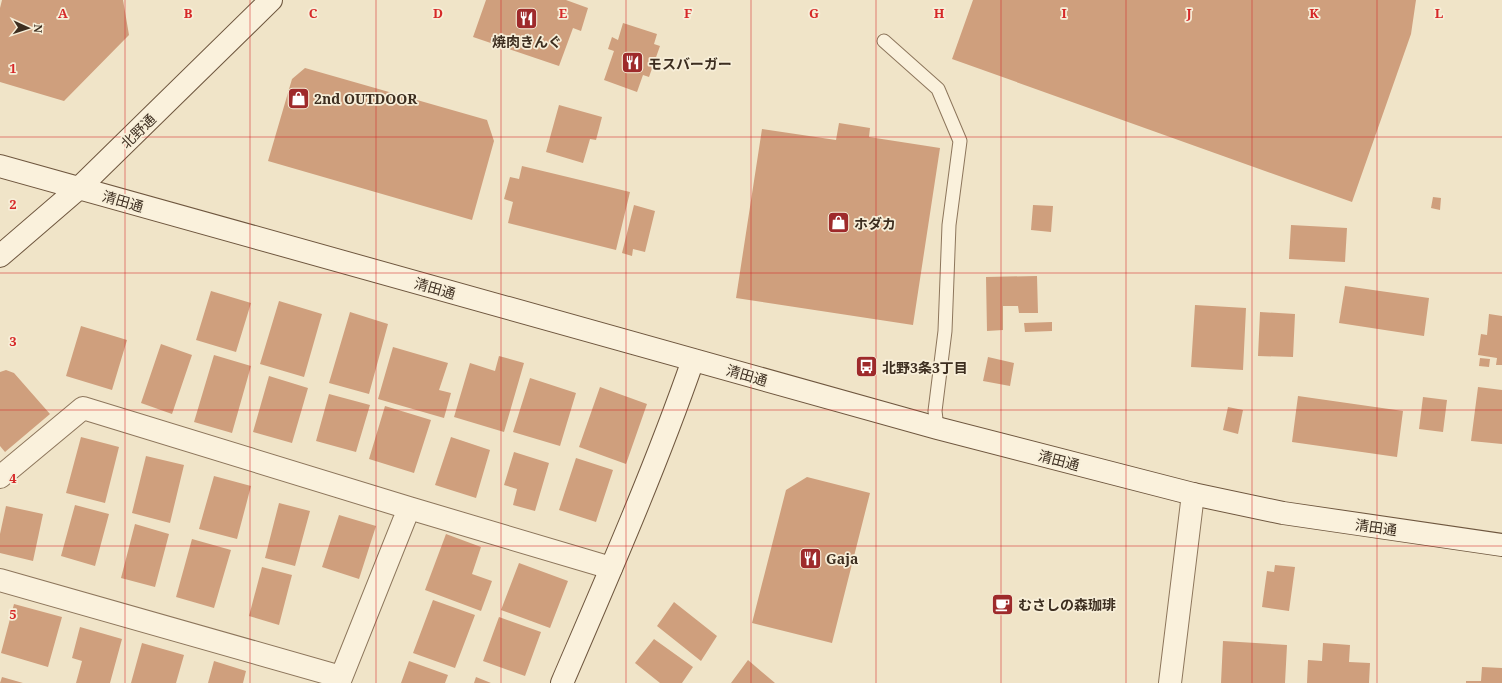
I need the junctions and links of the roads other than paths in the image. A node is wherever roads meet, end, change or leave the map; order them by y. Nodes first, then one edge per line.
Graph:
1 (271, 0) edge
2 (884, 42) dead end
3 (0, 166) edge
4 (79, 188) junction
5 (0, 256) edge
6 (693, 360) junction
7 (937, 428) junction
8 (0, 477) edge
9 (1193, 494) junction
10 (409, 508) junction
11 (1502, 545) edge
12 (611, 568) junction
13 (0, 580) edge
14 (340, 680) edge
15 (562, 683) edge
16 (1170, 683) edge

1 - 4 street, 北野通
2 - 7 lane
3 - 4 street, 清田通
4 - 5 street, 北野通
4 - 6 street, 清田通
6 - 7 street, 清田通
6 - 12 street
7 - 9 street, 清田通
8 - 10 street
9 - 11 street, 清田通
9 - 16 street
10 - 12 street
10 - 14 street
12 - 15 street
13 - 14 street

